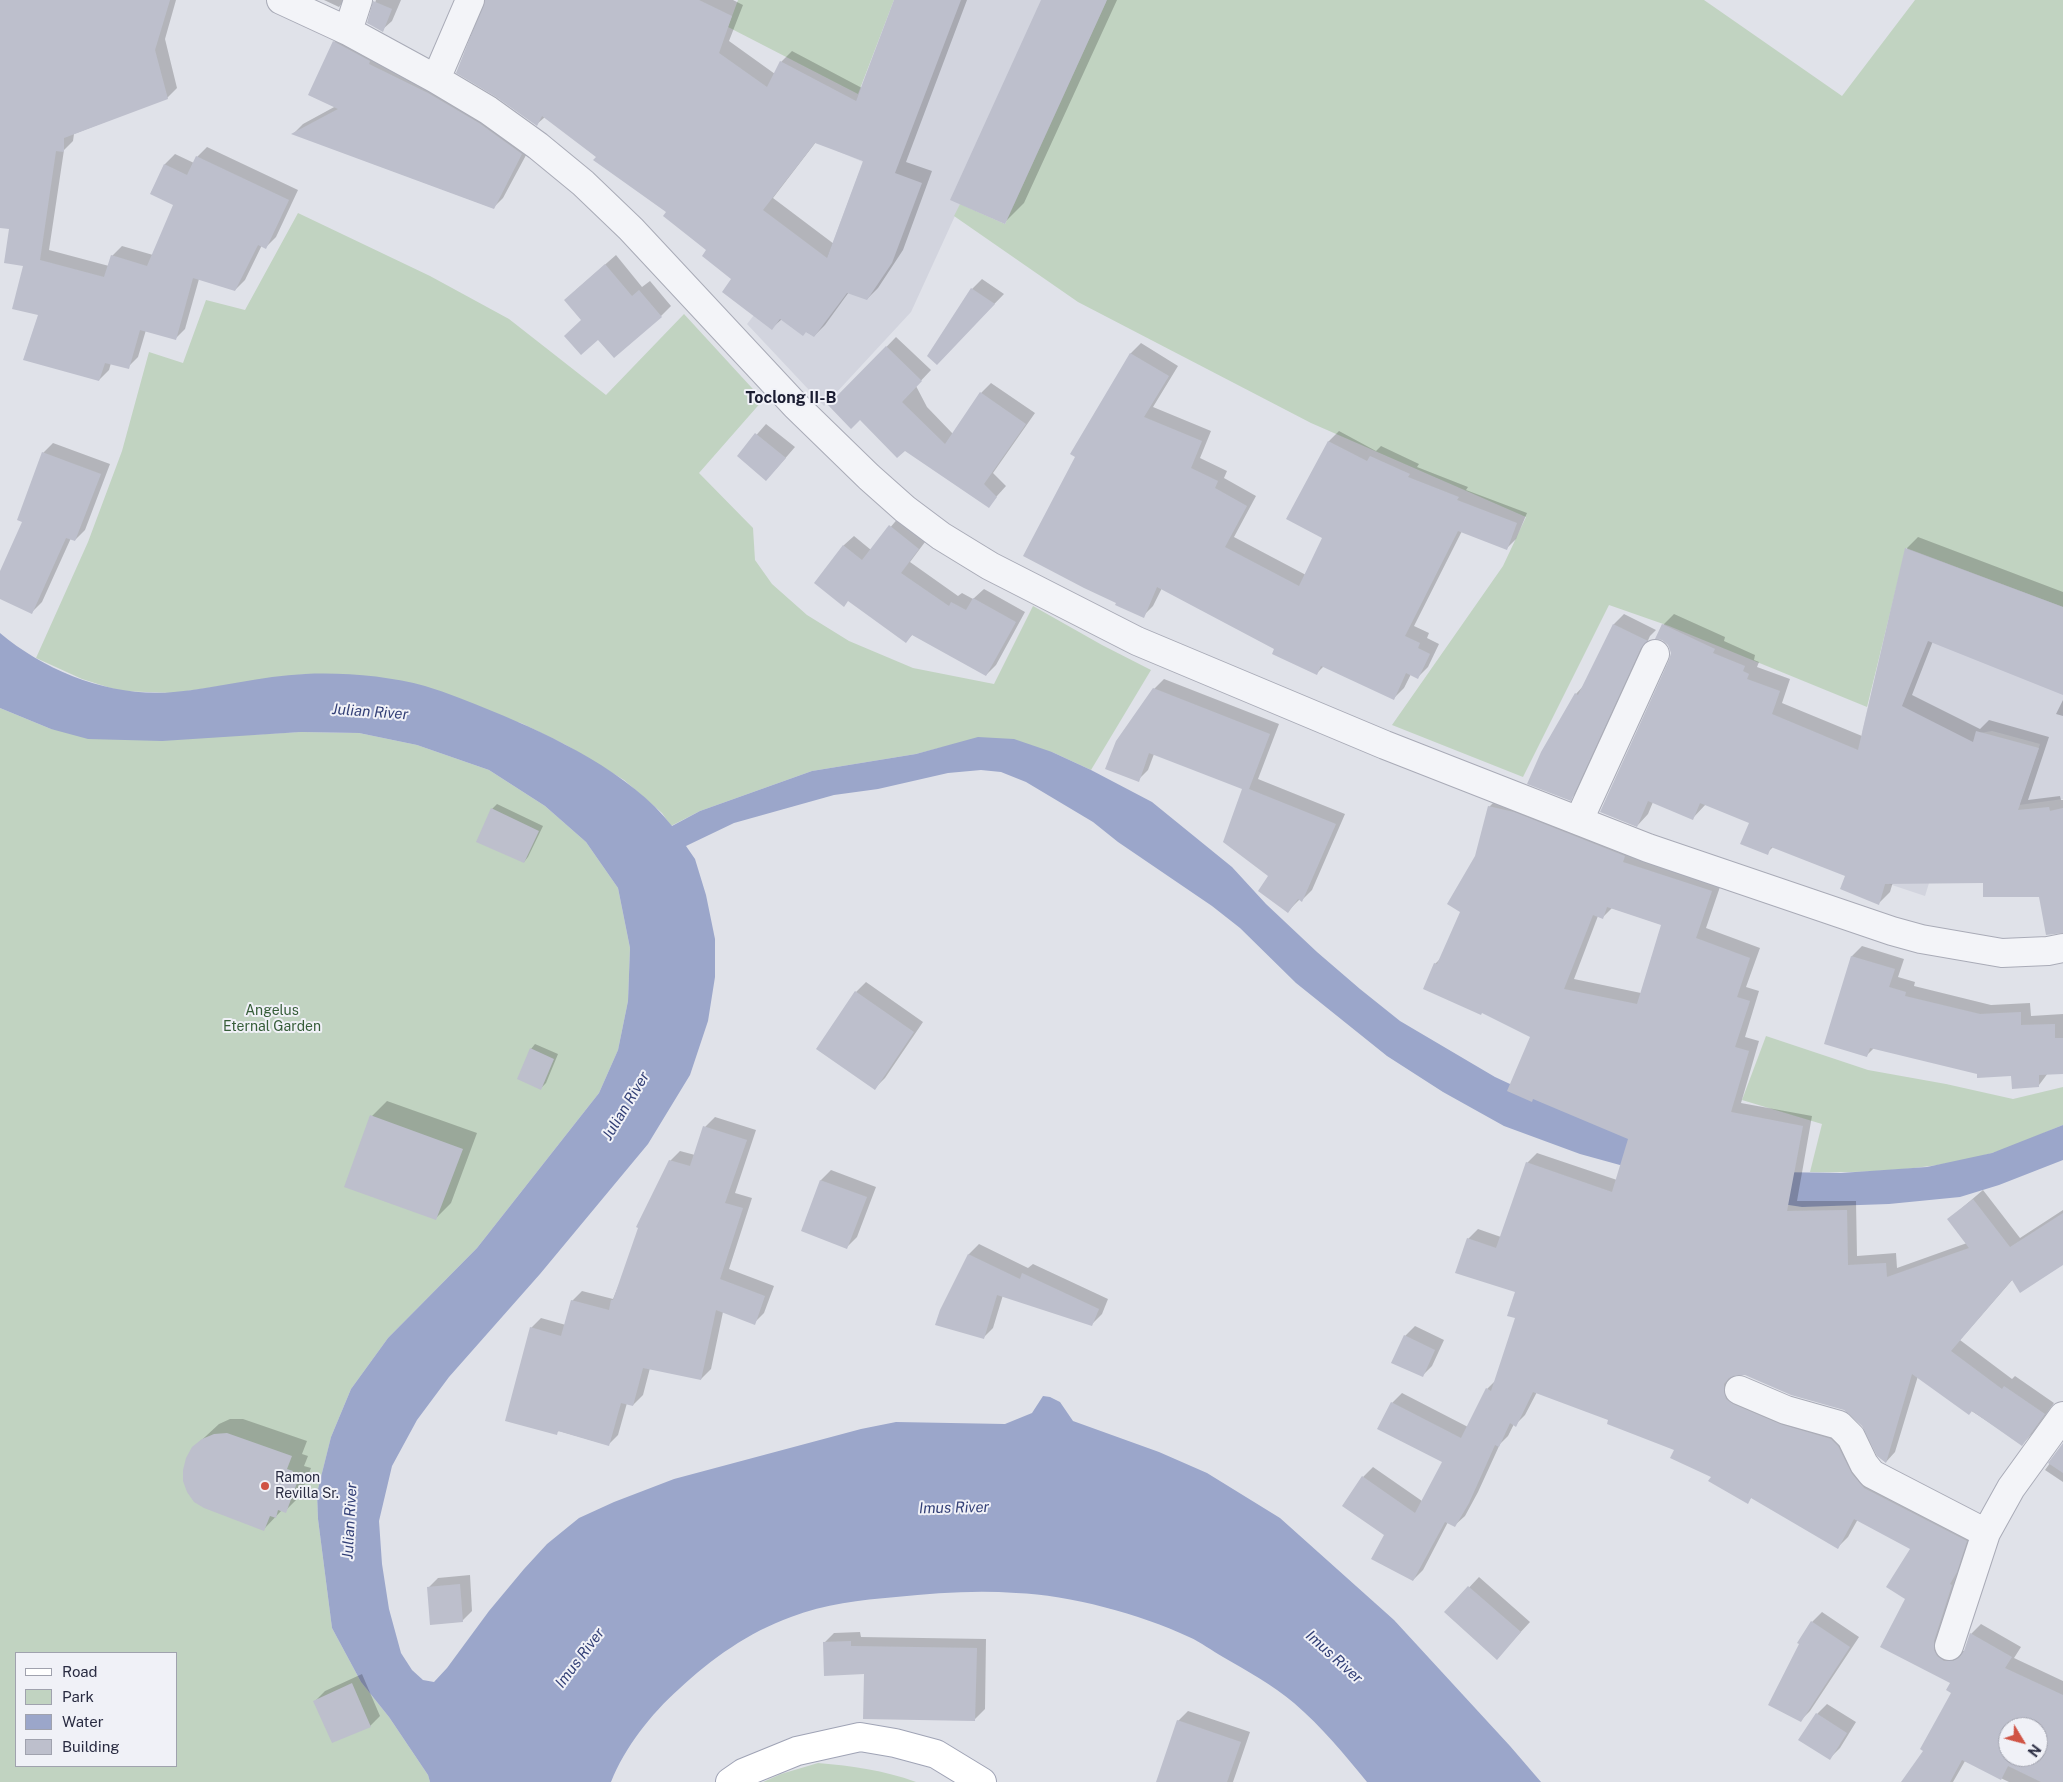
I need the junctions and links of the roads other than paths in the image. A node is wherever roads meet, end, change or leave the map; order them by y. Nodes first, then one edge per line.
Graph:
1 (281, 0) edge
2 (358, 0) edge
3 (470, 0) edge
4 (348, 31) junction
5 (436, 79) junction
6 (1654, 654) dead end
7 (1578, 820) junction
8 (2063, 948) edge
9 (1739, 1390) dead end
10 (2063, 1416) edge
11 (1986, 1533) junction
12 (1949, 1646) dead end
13 (730, 1782) edge
14 (982, 1782) edge

1 - 4 street
2 - 4 street
3 - 5 street
4 - 5 street
5 - 7 street
6 - 7 street
7 - 8 street
9 - 11 street
10 - 11 street
11 - 12 street
13 - 14 main road

